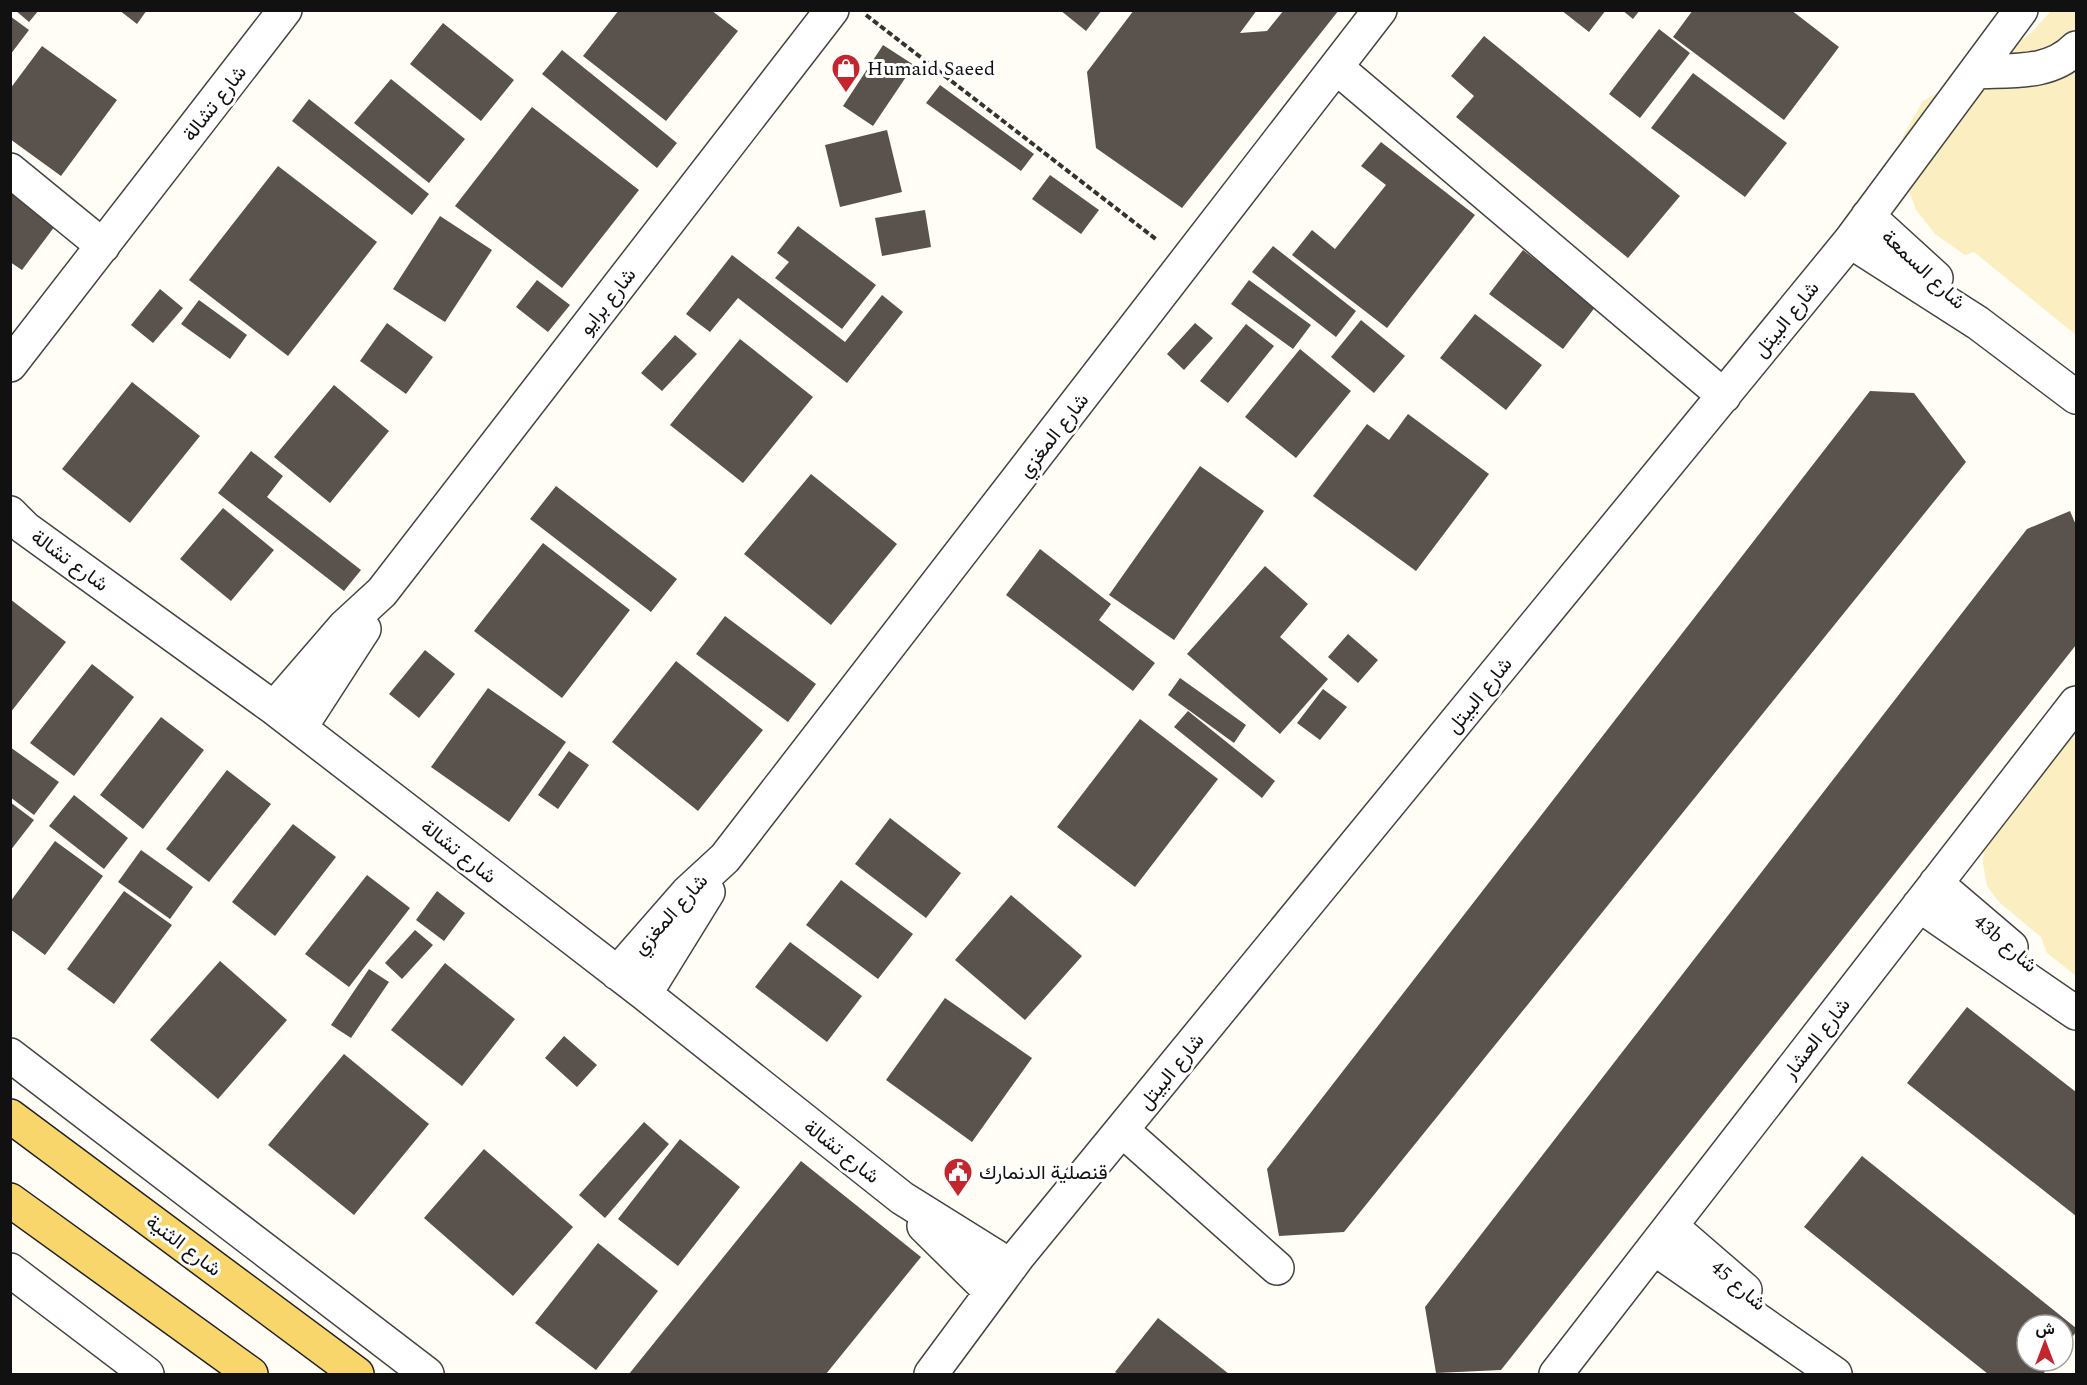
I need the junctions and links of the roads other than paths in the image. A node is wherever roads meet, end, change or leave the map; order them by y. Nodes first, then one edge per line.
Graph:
1 (285, 10) edge
2 (832, 10) edge
3 (1380, 10) edge
4 (2021, 10) edge
5 (2076, 48) edge
6 (1336, 67) junction
7 (1975, 72) junction
8 (10, 170) edge
9 (1859, 228) junction
10 (103, 246) junction
11 (10, 365) edge
12 (1724, 396) junction
13 (2076, 397) edge
14 (10, 513) edge
15 (382, 592) junction
16 (2076, 703) edge
17 (274, 708) junction
18 (300, 728) junction
19 (725, 858) junction
20 (1928, 894) junction
21 (617, 973) junction
22 (645, 994) junction
23 (2074, 1011) edge
24 (10, 1055) edge
25 (10, 1116) edge
26 (1122, 1130) junction
27 (902, 1198) junction
28 (10, 1200) edge
29 (1662, 1237) junction
30 (1011, 1266) junction
31 (1277, 1268) dead end
32 (10, 1270) edge
33 (991, 1292) junction
34 (147, 1374) edge
35 (251, 1374) edge
36 (357, 1374) edge
37 (427, 1374) edge
38 (931, 1374) edge
39 (1556, 1374) edge
40 (1834, 1374) edge

1 - 10 street, شارع تشالة
2 - 15 street, شارع برايو
3 - 6 street, شارع المغزي
4 - 7 street, شارع البيتل
5 - 7 street
6 - 12 street
6 - 19 street, شارع المغزي
7 - 9 street, شارع البيتل
8 - 10 street
9 - 12 street, شارع البيتل
9 - 13 street, شارع السمعة
10 - 11 street, شارع تشالة
12 - 26 street, شارع البيتل
14 - 17 street, شارع تشالة
15 - 17 street, شارع برايو
15 - 18 street, شارع برايو
16 - 20 street, شارع العشار
17 - 18 street, شارع تشالة
18 - 21 street, شارع تشالة
19 - 21 street, شارع المغزي
19 - 22 street, شارع المغزي
20 - 23 street, 43b شارع
20 - 29 street, شارع العشار
21 - 22 street, شارع تشالة
22 - 27 street, شارع تشالة
24 - 37 street
25 - 36 main road, شارع الثنية
26 - 30 street, شارع البيتل
26 - 31 street
27 - 30 street, شارع تشالة
27 - 33 street, شارع تشالة
28 - 35 main road
29 - 39 street, شارع العشار
29 - 40 street, شارع 45
30 - 33 street, شارع البيتل
32 - 34 street
33 - 38 street, شارع البيتل

